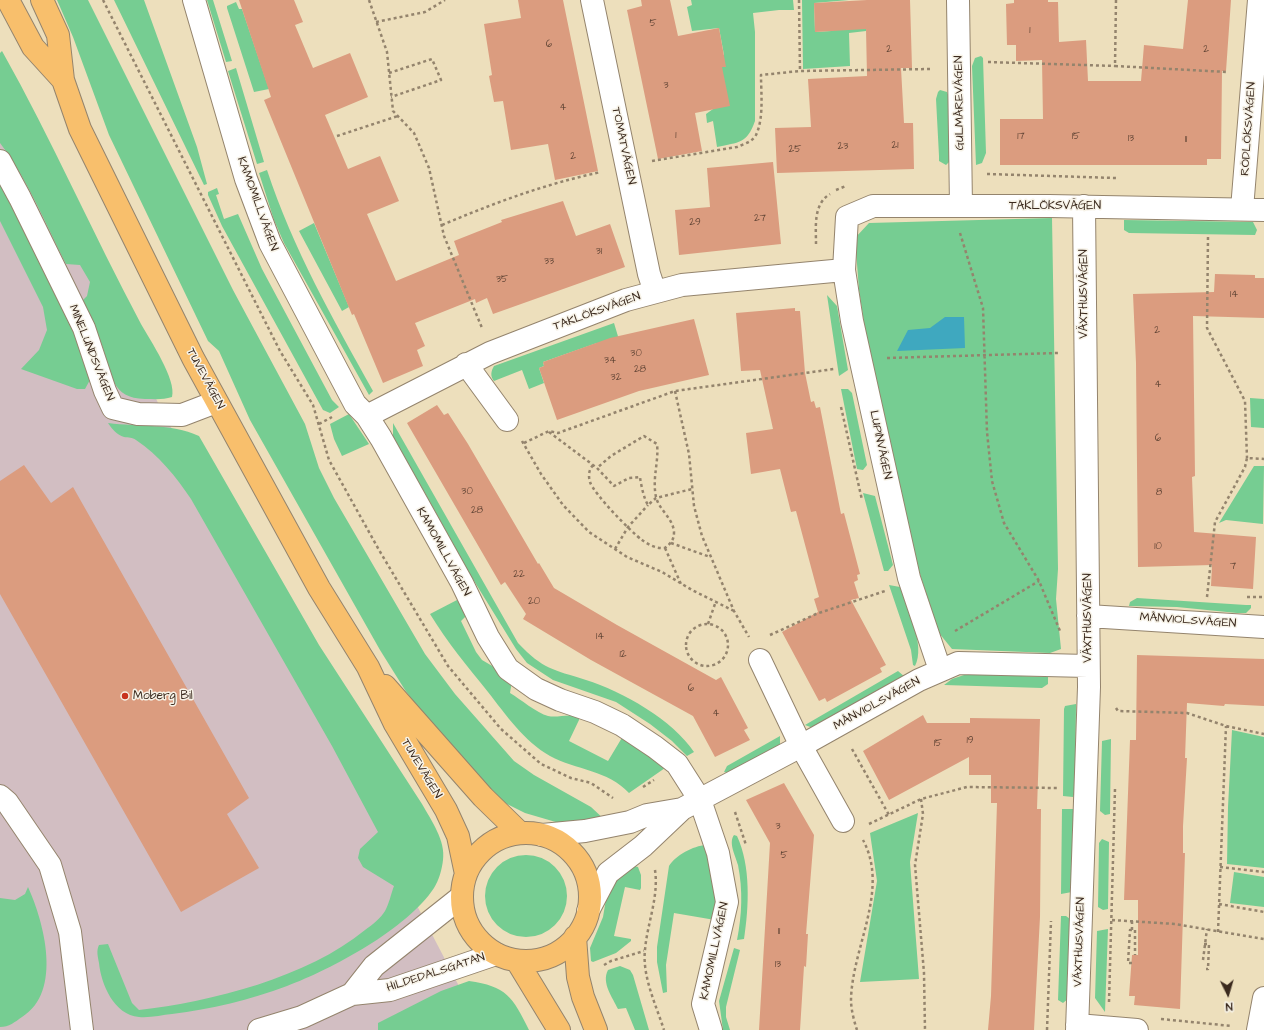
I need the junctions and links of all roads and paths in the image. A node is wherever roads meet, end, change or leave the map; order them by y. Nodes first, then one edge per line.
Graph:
1 (8, 0) edge
2 (42, 0) edge
3 (103, 0) edge
4 (194, 0) edge
5 (369, 0) edge
6 (445, 0) edge
7 (592, 0) edge
8 (799, 0) edge
9 (958, 0) edge
10 (1116, 0) edge
11 (1259, 0) edge
12 (376, 22) junction
13 (988, 62) dead end
14 (1115, 66) junction
15 (932, 69) dead end
16 (800, 71) junction
17 (389, 73) junction
18 (1253, 73) junction
19 (63, 80) junction
20 (391, 97) junction
21 (398, 116) junction
22 (337, 136) dead end
23 (0, 161) edge
24 (627, 167) junction
25 (961, 174) junction
26 (1123, 178) dead end
27 (961, 206) junction
28 (1084, 206) junction
29 (1242, 209) junction
30 (1264, 210) edge
31 (847, 216) joint
32 (442, 225) junction
33 (1208, 237) dead end
34 (844, 270) junction
35 (654, 292) junction
36 (482, 330) dead end
37 (1084, 352) junction
38 (984, 354) junction
39 (861, 359) junction
40 (466, 364) junction
41 (834, 369) dead end
42 (676, 391) junction
43 (216, 402) junction
44 (367, 416) junction
45 (506, 420) joint
46 (549, 432) junction
47 (523, 443) junction
48 (1247, 458) junction
49 (1264, 459) edge
50 (593, 464) junction
51 (597, 468) junction
52 (692, 489) junction
53 (656, 498) junction
54 (648, 505) junction
55 (628, 527) junction
56 (672, 543) junction
57 (665, 548) junction
58 (615, 549) junction
59 (710, 557) junction
60 (1039, 581) junction
61 (681, 584) junction
62 (887, 591) dead end
63 (1207, 599) dead end
64 (716, 601) junction
65 (734, 611) junction
66 (1088, 616) junction
67 (708, 624) junction
68 (1264, 627) edge
69 (765, 637) dead end
70 (932, 645) junction
71 (756, 652) joint
72 (1062, 665) junction
73 (1088, 666) junction
74 (368, 667) junction
75 (940, 670) junction
76 (1089, 687) junction
77 (1116, 708) junction
78 (1116, 715) dead end
79 (1226, 726) junction
80 (1264, 734) edge
81 (848, 742) dead end
82 (801, 746) junction
83 (1115, 783) dead end
84 (1085, 788) junction
85 (0, 796) edge
86 (921, 799) junction
87 (691, 805) junction
88 (889, 815) junction
89 (630, 822) junction
90 (850, 826) junction
91 (520, 833) junction
92 (542, 835) junction
93 (643, 846) junction
94 (1220, 867) junction
95 (1264, 872) edge
96 (466, 874) junction
97 (461, 897) junction
98 (1219, 904) junction
99 (588, 911) junction
100 (1264, 912) edge
101 (1112, 920) junction
102 (1132, 921) junction
103 (1132, 930) junction
104 (1207, 930) junction
105 (1218, 932) junction
106 (575, 938) junction
107 (1264, 939) edge
108 (1204, 944) junction
109 (496, 954) junction
110 (1135, 955) dead end
111 (1203, 960) dead end
112 (517, 961) junction
113 (1132, 963) dead end
114 (1206, 968) dead end
115 (352, 994) junction
116 (1264, 998) edge
117 (1156, 1018) dead end
118 (1077, 1027) edge
119 (1108, 1027) junction
120 (82, 1030) edge
121 (259, 1030) edge
122 (559, 1030) edge
123 (596, 1030) edge
124 (664, 1030) edge
125 (712, 1030) edge
126 (856, 1030) edge
127 (925, 1030) edge
128 (1137, 1030) edge
129 (1258, 1030) edge

1 - 19 main road, TUVEVÄGEN
2 - 19 main road, TUVEVÄGEN
3 - 89 path
4 - 44 street, KAMOMILLVÄGEN
5 - 12 path
6 - 12 path
7 - 24 street, TOMATVÄGEN
8 - 16 path
9 - 25 street, GULMÅREVÄGEN
10 - 14 path
11 - 18 street, RÖDLÖKSVÄGEN
12 - 17 path
13 - 14 path
14 - 18 path
15 - 16 path
16 - 24 path
17 - 20 path
17 - 20 path
18 - 29 street, RÖDLÖKSVÄGEN
19 - 43 main road, TUVEVÄGEN
20 - 21 path
21 - 22 path
21 - 32 path
23 - 43 street, MINELUNDSVÄGEN
24 - 32 path
24 - 35 street, TOMATVÄGEN
25 - 26 path
25 - 27 street, GULMÅREVÄGEN
27 - 28 street, TAKLÖKSVÄGEN
27 - 31 street, TAKLÖKSVÄGEN
27 - 38 path
28 - 29 street, TAKLÖKSVÄGEN
28 - 37 street, VÄXTHUSVÄGEN
29 - 30 street, TAKLÖKSVÄGEN
31 - 34 street, LUPINVÄGEN
32 - 36 path
33 - 48 path
34 - 35 street, TAKLÖKSVÄGEN
34 - 39 street, LUPINVÄGEN
35 - 40 street, TAKLÖKSVÄGEN
37 - 38 path
37 - 66 street, VÄXTHUSVÄGEN
38 - 39 path
38 - 60 path
39 - 70 street, LUPINVÄGEN
40 - 44 street, TAKLÖKSVÄGEN
40 - 45 street
41 - 42 path
42 - 46 path
42 - 52 path
43 - 74 main road, TUVEVÄGEN
44 - 87 street, KAMOMILLVÄGEN
45 - 47 path
46 - 47 path
46 - 50 path
47 - 58 path
48 - 49 path
48 - 63 path
50 - 51 path
50 - 55 path
51 - 53 path
51 - 54 path
52 - 53 path
52 - 59 path
53 - 54 path
53 - 56 path
54 - 55 path
55 - 57 path
55 - 58 path
56 - 57 path
56 - 59 path
57 - 61 path
58 - 61 path
59 - 65 path
60 - 70 path
60 - 72 path
61 - 64 path
62 - 69 path
64 - 65 path
64 - 67 path
65 - 71 path
66 - 68 street, MÅNVIOLSVÄGEN
66 - 73 street, VÄXTHUSVÄGEN
67 - 67 path
70 - 75 street, LUPINVÄGEN
71 - 82 street
72 - 73 street, MÅNVIOLSVÄGEN
72 - 75 street, MÅNVIOLSVÄGEN
73 - 76 street, VÄXTHUSVÄGEN
74 - 91 main road, TUVEVÄGEN
74 - 96 main road, TUVEVÄGEN
75 - 82 street, MÅNVIOLSVÄGEN
76 - 77 path
76 - 84 street, VÄXTHUSVÄGEN
77 - 78 path
77 - 79 path
79 - 80 path
79 - 94 path
81 - 88 path
82 - 87 street, MÅNVIOLSVÄGEN
82 - 90 street
83 - 101 path
84 - 86 path
84 - 118 street, VÄXTHUSVÄGEN
85 - 120 street
86 - 88 path
86 - 127 path
87 - 89 street, MÅNVIOLSVÄGEN
87 - 93 street, MÅNVIOLSVÄGEN
87 - 125 street, KAMOMILLVÄGEN
88 - 90 path
89 - 92 street, MÅNVIOLSVÄGEN
90 - 126 path
91 - 92 main road, TUVEVÄGEN
91 - 96 main road, TUVEVÄGEN
92 - 99 main road, TUVEVÄGEN
93 - 99 street, MÅNVIOLSVÄGEN
93 - 124 path
94 - 95 path
94 - 98 path
96 - 97 main road, TUVEVÄGEN
97 - 109 main road, TUVEVÄGEN
97 - 115 street, HILDEDALSGATAN
98 - 100 path
98 - 105 path
99 - 106 main road, TUVEVÄGEN
101 - 102 path
101 - 119 path
102 - 103 path
102 - 104 path
103 - 110 path
103 - 113 path
104 - 105 path
104 - 108 path
105 - 107 path
106 - 112 main road, TUVEVÄGEN
106 - 123 main road
108 - 111 path
108 - 114 path
109 - 112 main road, TUVEVÄGEN
109 - 115 street, HILDEDALSGATAN
112 - 122 main road
115 - 121 street, HILDEDALSGATAN
116 - 129 street
117 - 129 path
118 - 119 street
119 - 128 street

